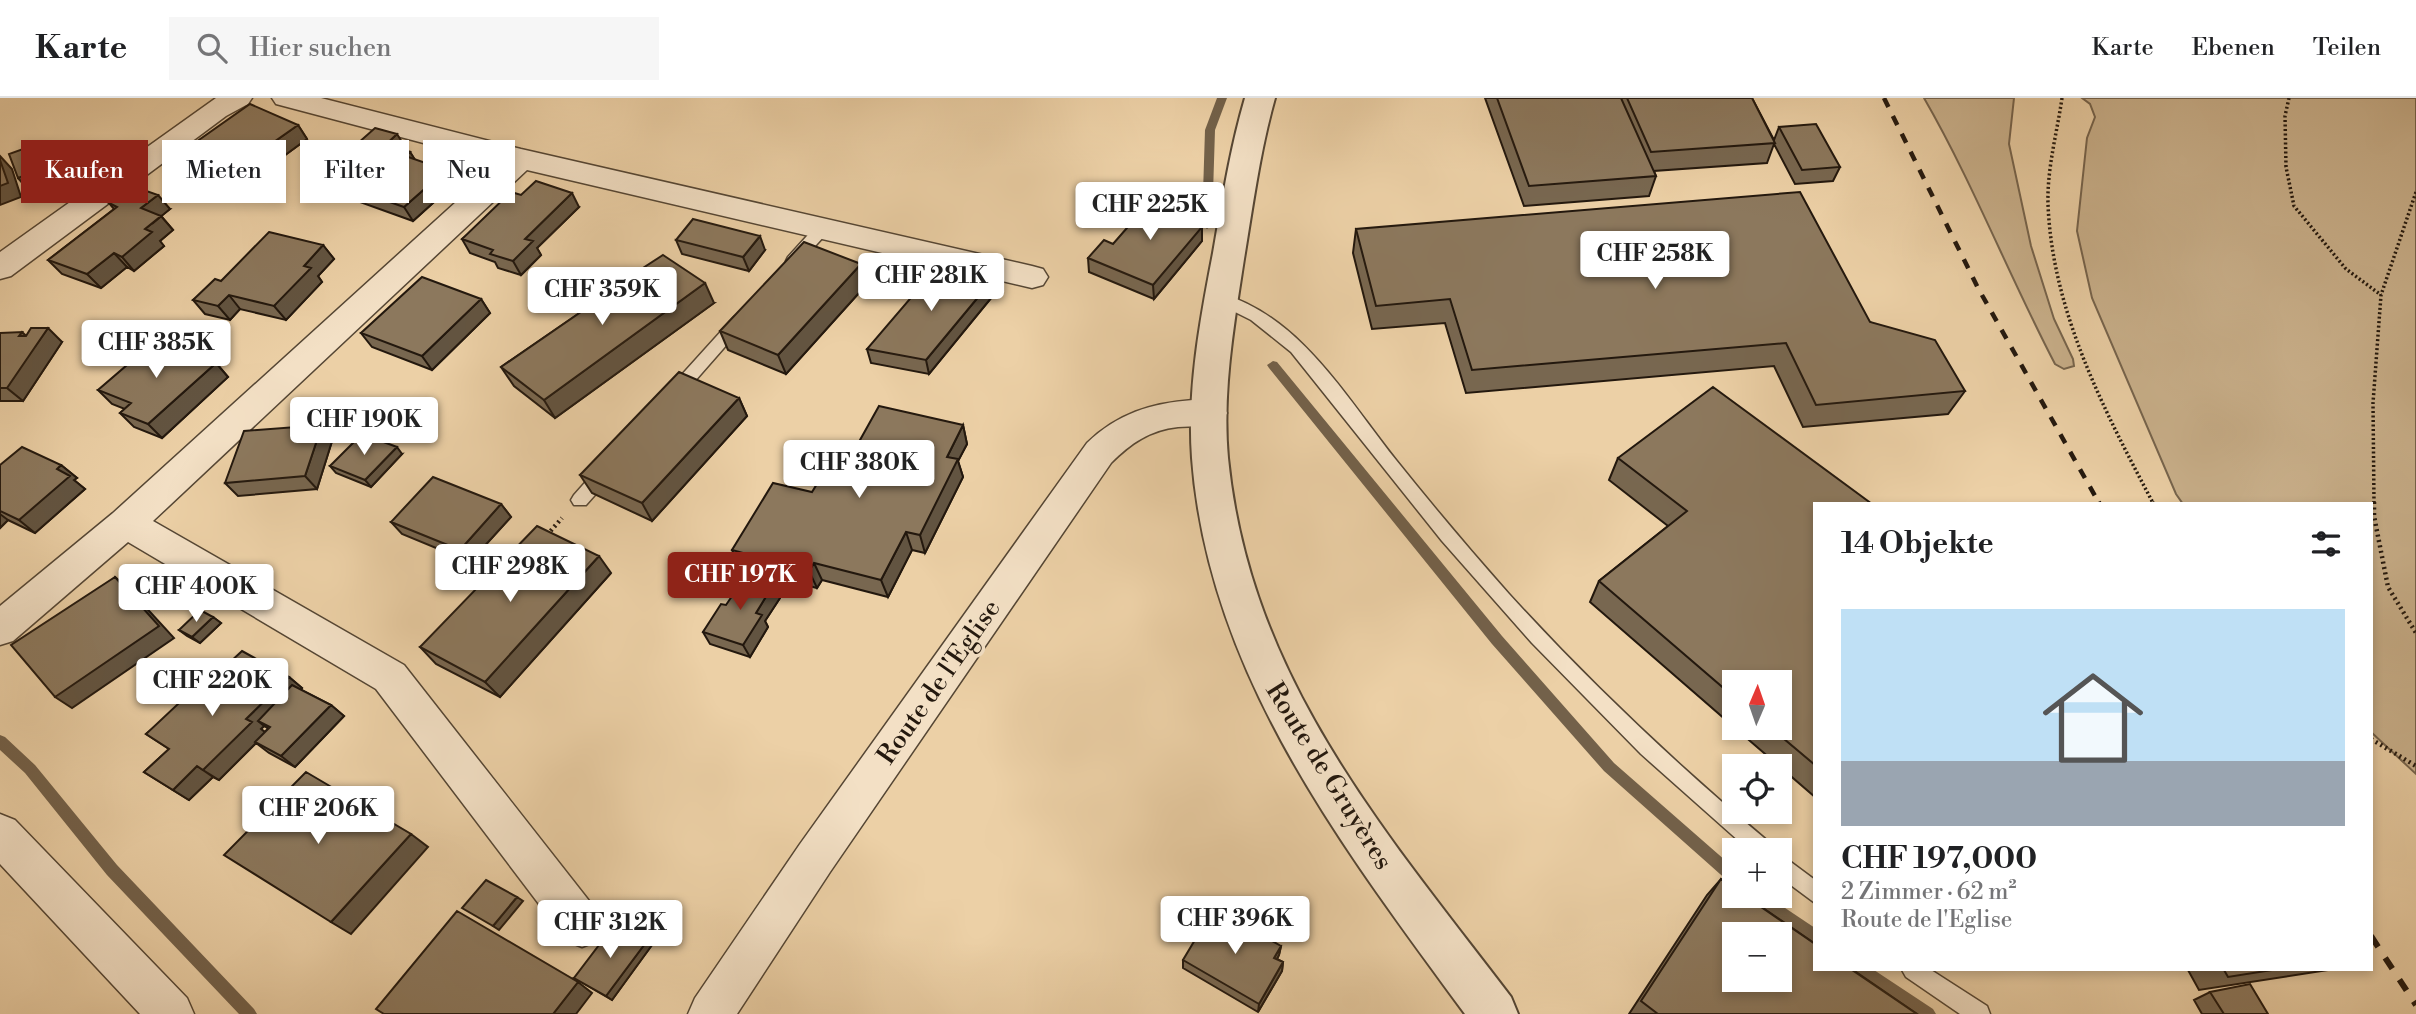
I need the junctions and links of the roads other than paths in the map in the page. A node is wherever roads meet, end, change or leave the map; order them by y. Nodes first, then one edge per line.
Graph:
1 (238, 98) edge
2 (286, 98) edge
3 (1260, 98) edge
4 (521, 159) junction
5 (821, 230) junction
6 (0, 268) edge
7 (784, 271) edge
8 (1032, 277) dead end
9 (1222, 299) junction
10 (747, 313) edge
11 (663, 407) edge
12 (1210, 413) junction
13 (617, 458) edge
14 (580, 500) edge
15 (125, 523) junction
16 (0, 629) edge
17 (0, 835) edge
18 (1749, 838) edge
19 (1792, 874) edge
20 (1813, 891) edge
21 (582, 926) dead end
22 (1914, 971) edge
23 (171, 1014) edge
24 (711, 1014) edge
25 (1493, 1014) edge
26 (1979, 1014) edge

1 - 6 street
2 - 4 street
3 - 9 street, Route de Gruyères
4 - 5 street
4 - 15 street
5 - 7 lane
5 - 8 street
9 - 12 street, Route de Gruyères
9 - 18 lane
10 - 11 lane
12 - 24 street, Route de l'Eglise
12 - 25 street, Route de Gruyères
13 - 14 lane
15 - 16 street
15 - 21 street
17 - 23 street
19 - 20 lane
22 - 26 lane

